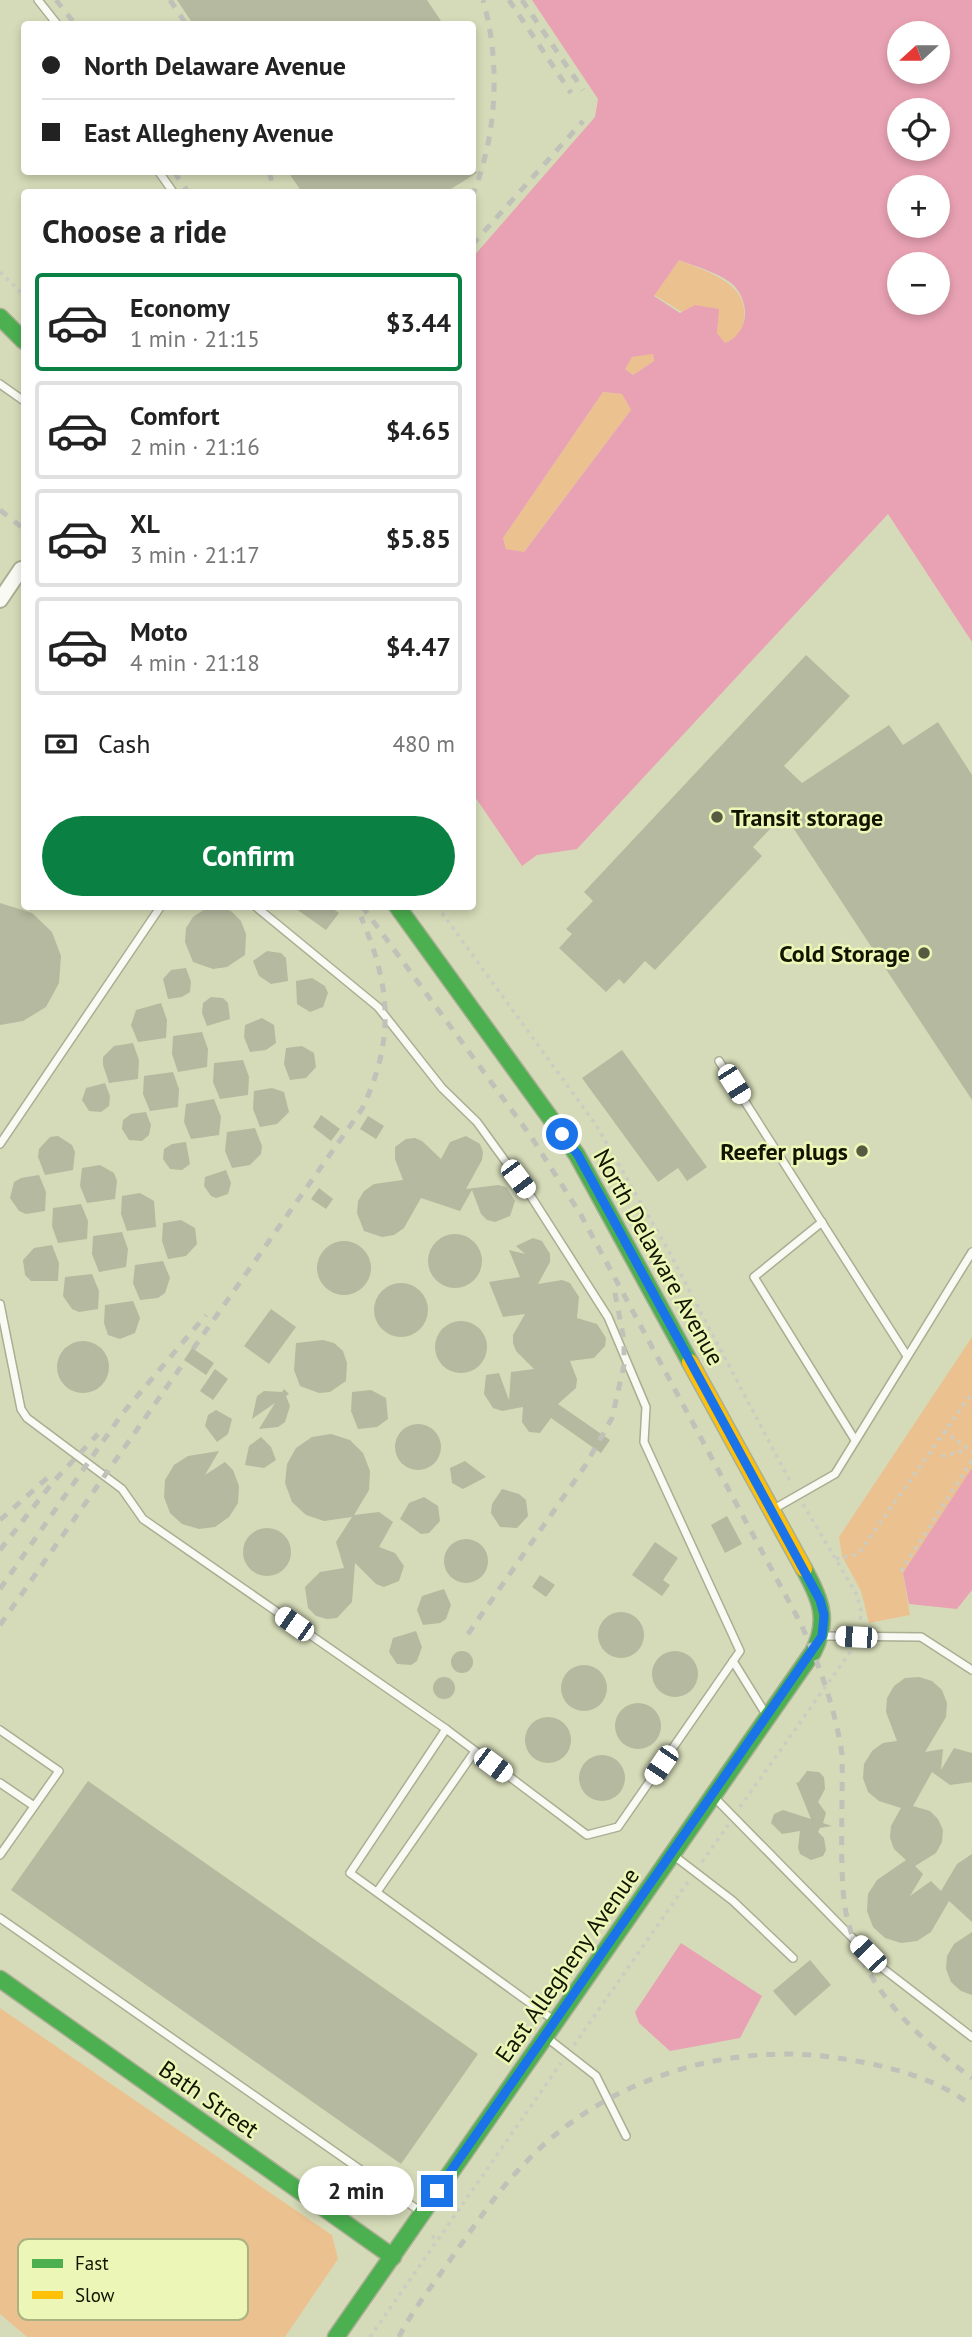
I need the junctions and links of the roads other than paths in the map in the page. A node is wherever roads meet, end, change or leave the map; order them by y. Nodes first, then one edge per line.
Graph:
1 (38, 0) edge
2 (55, 21) edge
3 (0, 317) edge
4 (21, 338) edge
5 (0, 384) edge
6 (21, 399) edge
7 (21, 569) dead end
8 (0, 600) edge
9 (158, 910) edge
10 (260, 910) edge
11 (400, 910) edge
12 (719, 1061) dead end
13 (0, 1144) edge
14 (822, 1222) junction
15 (972, 1252) edge
16 (0, 1304) edge
17 (907, 1356) junction
18 (855, 1440) junction
19 (772, 1511) junction
20 (824, 1615) joint
21 (822, 1636) junction
22 (733, 1661) junction
23 (972, 1670) edge
24 (768, 1717) junction
25 (446, 1729) junction
26 (0, 1730) edge
27 (475, 1751) junction
28 (0, 1783) edge
29 (713, 1796) junction
30 (34, 1806) junction
31 (1, 1852) edge
32 (673, 1854) junction
33 (377, 1892) junction
34 (0, 1918) edge
35 (793, 1958) dead end
36 (0, 1979) edge
37 (556, 2021) junction
38 (972, 2036) edge
39 (545, 2037) junction
40 (626, 2136) dead end
41 (422, 2213) junction
42 (393, 2256) junction
43 (341, 2335) edge

1 - 2 lane
3 - 4 street
5 - 6 lane
7 - 8 street
9 - 13 lane
10 - 22 lane
11 - 19 street, North Delaware Avenue
12 - 14 lane
14 - 17 lane
14 - 18 lane
15 - 17 lane
16 - 25 lane
17 - 18 lane
18 - 19 lane
19 - 20 street, North Delaware Avenue
20 - 21 street, East Allegheny Avenue
21 - 23 lane
21 - 24 street, East Allegheny Avenue
22 - 24 lane
22 - 27 lane
24 - 29 street, East Allegheny Avenue
25 - 27 lane
25 - 33 lane
26 - 30 lane
27 - 33 lane
28 - 30 lane
29 - 32 street, East Allegheny Avenue
29 - 38 lane
30 - 31 lane
32 - 35 lane
32 - 37 street, East Allegheny Avenue
33 - 37 lane
34 - 41 lane
36 - 42 street, Bath Street
37 - 39 street, East Allegheny Avenue
39 - 40 lane
39 - 41 street, East Allegheny Avenue
41 - 42 street, East Allegheny Avenue
42 - 43 street, East Allegheny Avenue

